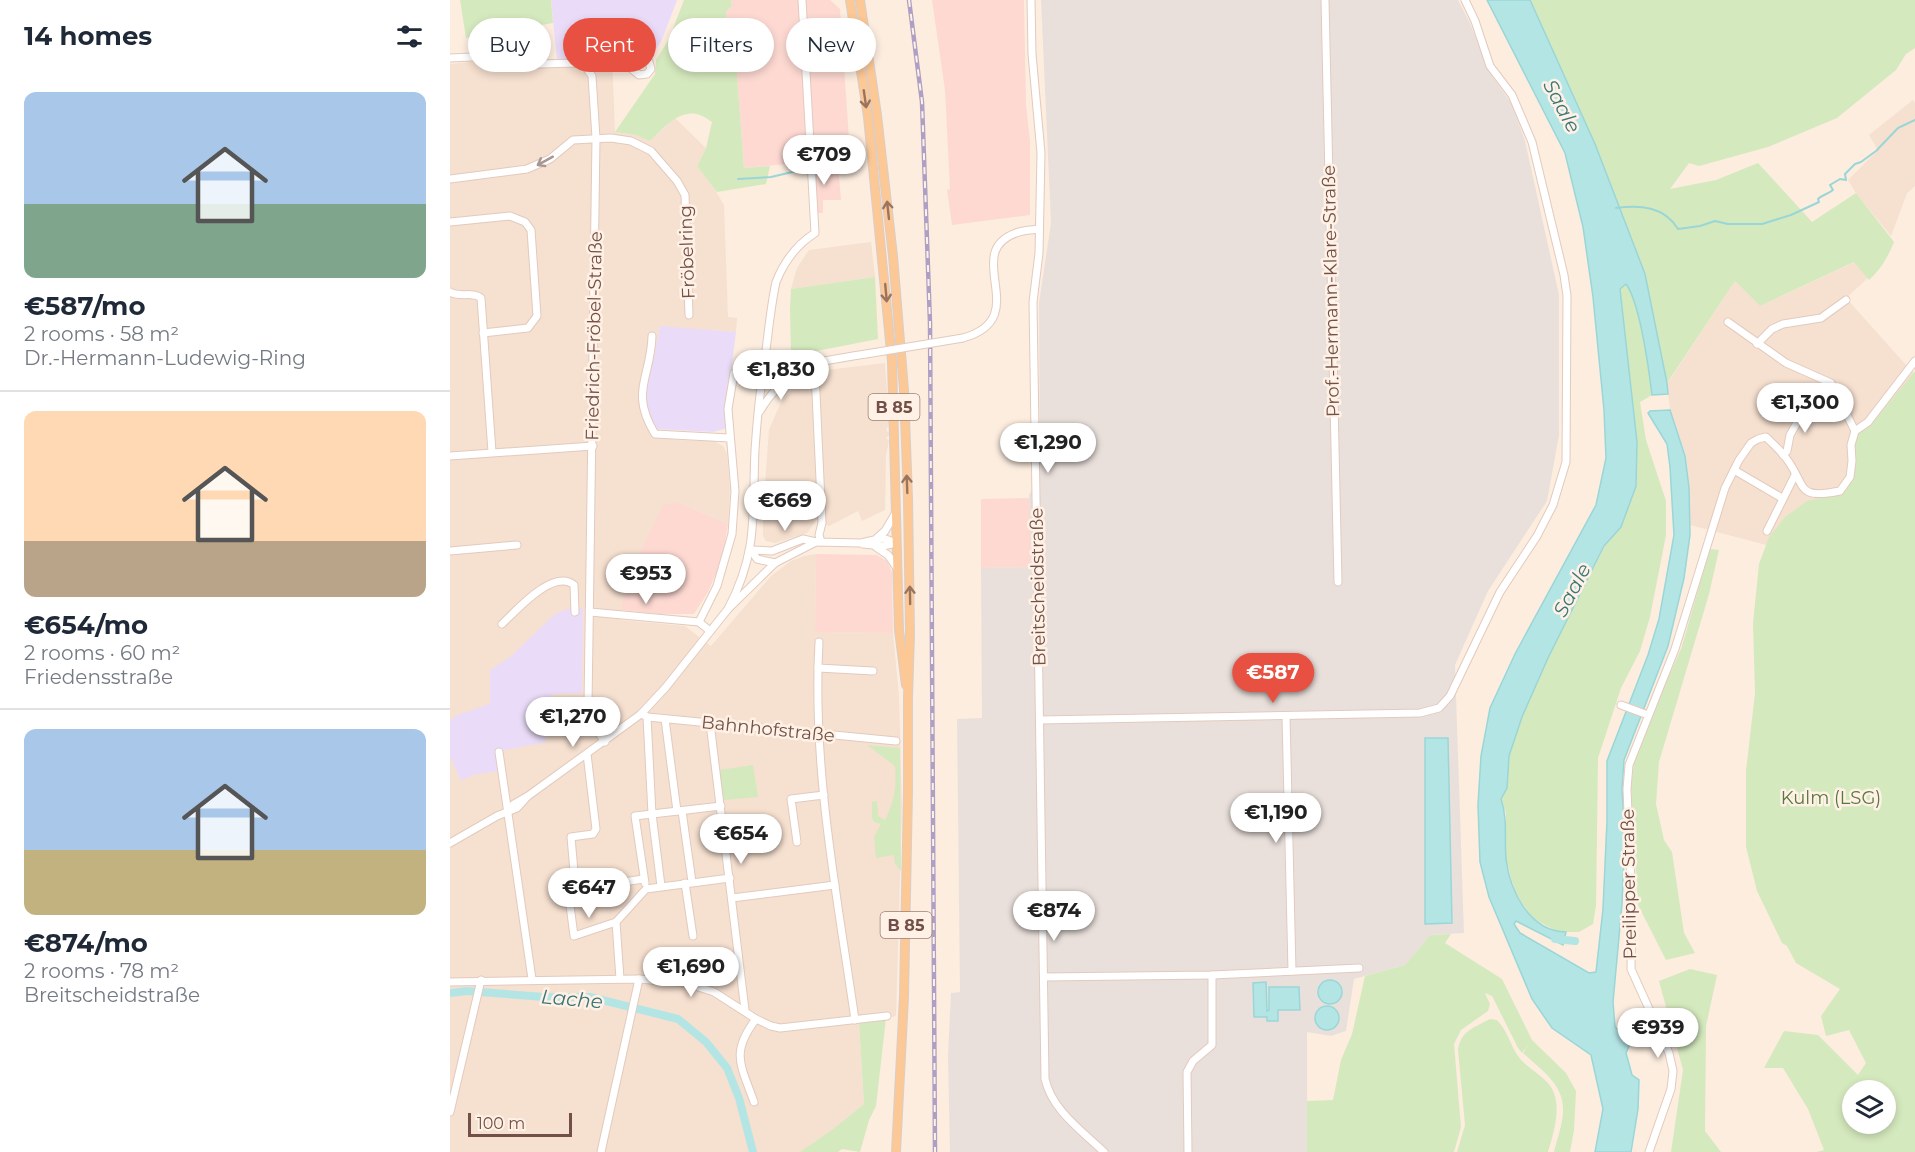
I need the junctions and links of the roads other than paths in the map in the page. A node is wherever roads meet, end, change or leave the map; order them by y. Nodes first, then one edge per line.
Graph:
1 (802, 0) edge
2 (850, 0) edge
3 (860, 0) edge
4 (1031, 0) edge
5 (1325, 0) edge
6 (1465, 0) edge
7 (450, 58) edge
8 (563, 63) edge
9 (589, 72) edge
10 (596, 138) junction
11 (450, 179) edge
12 (450, 222) edge
13 (1039, 229) junction
14 (450, 292) edge
15 (1846, 300) dead end
16 (689, 315) dead end
17 (1728, 322) dead end
18 (483, 333) junction
19 (652, 336) dead end
20 (1757, 344) junction
21 (1915, 361) edge
22 (811, 364) junction
23 (764, 365) junction
24 (815, 372) dead end
25 (734, 373) dead end
26 (789, 377) junction
27 (1807, 405) dead end
28 (758, 413) junction
29 (1855, 431) junction
30 (729, 438) junction
31 (593, 446) junction
32 (492, 452) junction
33 (1784, 455) junction
34 (450, 456) edge
35 (1734, 470) junction
36 (1795, 475) junction
37 (1782, 498) junction
38 (896, 512) junction
39 (1767, 531) dead end
40 (819, 542) junction
41 (876, 542) junction
42 (909, 542) junction
43 (896, 543) junction
44 (517, 544) dead end
45 (450, 550) edge
46 (751, 550) junction
47 (775, 563) junction
48 (897, 568) junction
49 (1338, 582) dead end
50 (728, 609) junction
51 (575, 612) dead end
52 (590, 612) junction
53 (699, 622) junction
54 (502, 624) dead end
55 (710, 631) junction
56 (819, 642) dead end
57 (818, 668) junction
58 (873, 671) dead end
59 (908, 697) junction
60 (1623, 705) dead end
61 (1646, 714) junction
62 (644, 715) junction
63 (1286, 716) junction
64 (665, 719) junction
65 (1040, 720) junction
66 (710, 723) junction
67 (818, 734) junction
68 (605, 741) junction
69 (896, 741) dead end
70 (499, 752) dead end
71 (586, 754) junction
72 (824, 795) junction
73 (721, 806) junction
74 (508, 810) junction
75 (680, 811) junction
76 (652, 814) junction
77 (797, 842) dead end
78 (450, 843) edge
79 (730, 878) junction
80 (644, 879) junction
81 (688, 883) junction
82 (661, 885) junction
83 (835, 885) junction
84 (646, 888) junction
85 (579, 889) junction
86 (732, 898) junction
87 (616, 922) junction
88 (693, 936) dead end
89 (1359, 968) dead end
90 (1292, 971) junction
91 (1212, 975) junction
92 (1044, 977) junction
93 (620, 979) junction
94 (639, 979) junction
95 (532, 980) junction
96 (450, 982) edge
97 (480, 983) junction
98 (745, 1010) junction
99 (887, 1016) dead end
100 (756, 1018) junction
101 (855, 1020) junction
102 (754, 1102) dead end
103 (450, 1112) edge
104 (601, 1152) edge
105 (896, 1152) edge
106 (1104, 1152) edge
107 (1188, 1152) edge
108 (1649, 1152) edge

1 - 23 street
2 -> 38 main road, B 85
42 -> 3 main road, B 85
4 - 13 street, Breitscheidstraße
5 - 49 street, Prof.-Hermann-Klare-Straße
6 - 63 street
7 - 8 street
9 - 10 street, Friedrich-Fröbel-Straße
10 -> 11 street, Fröbelring
10 - 16 street, Fröbelring
10 - 31 street, Friedrich-Fröbel-Straße
12 - 18 street
13 - 22 street, bridge
13 - 65 street, Breitscheidstraße
14 - 18 street
15 - 20 street
17 - 20 street
18 - 32 street
19 - 30 street
20 - 29 street
21 - 29 street
22 - 23 street
22 - 26 street
23 - 26 street
23 - 28 street
24 - 40 street
25 - 30 street
26 - 28 street
27 - 33 street
28 - 46 street
29 - 36 street
30 - 53 street
31 - 32 street
31 - 52 street, Friedrich-Fröbel-Straße
32 - 34 street
33 - 35 street, Preilipper Straße
33 - 36 street
35 - 37 street
35 - 61 street, Preilipper Straße
36 - 37 street
37 - 39 street
38 - 41 street
38 - 43 main road, B 85
40 - 41 street
40 - 46 street
40 - 47 street
41 - 43 street
41 - 48 street
42 - 43 main road
59 -> 42 main road, B 85
43 - 48 main road, B 85
44 - 45 street
46 - 47 street
46 - 50 street
47 - 50 street
48 - 59 main road, B 85
50 - 55 street
51 - 54 street
52 - 53 street
52 - 68 street, Friedrich-Fröbel-Straße
53 - 55 street
55 - 62 street
56 - 57 street
57 - 58 street
57 - 67 street
59 - 105 main road, B 85
60 - 61 street
61 - 108 street, Preilipper Straße
62 - 64 street, Bahnhofstraße
62 - 68 street
62 - 76 street
63 - 65 street
63 - 90 street
64 - 66 street, Bahnhofstraße
64 - 75 street
65 - 92 street, Breitscheidstraße
66 - 67 street, Bahnhofstraße
66 - 73 street
67 - 69 street, Bahnhofstraße
67 - 72 street
68 - 71 street
70 - 74 street
71 - 74 street
71 - 85 street
72 - 77 street
72 - 83 street
73 - 75 street
73 - 79 street
74 - 78 street
74 - 95 street
75 - 76 street
75 - 81 street
76 - 80 street
76 - 82 street
79 - 81 street
79 - 86 street
80 - 84 street
80 - 85 street
81 - 82 street
81 - 88 street
82 - 84 street
83 - 86 street
83 - 101 street
84 - 87 street
85 - 87 street
86 - 98 street
87 - 93 street
89 - 90 street
90 - 91 street
91 - 92 street
91 - 107 street
92 - 106 street, Breitscheidstraße
93 - 94 street
93 - 95 street
94 - 98 street
94 - 104 street
95 - 97 street
96 - 97 street
97 - 103 street
98 - 100 street
99 - 101 street
100 - 101 street
100 - 102 street

